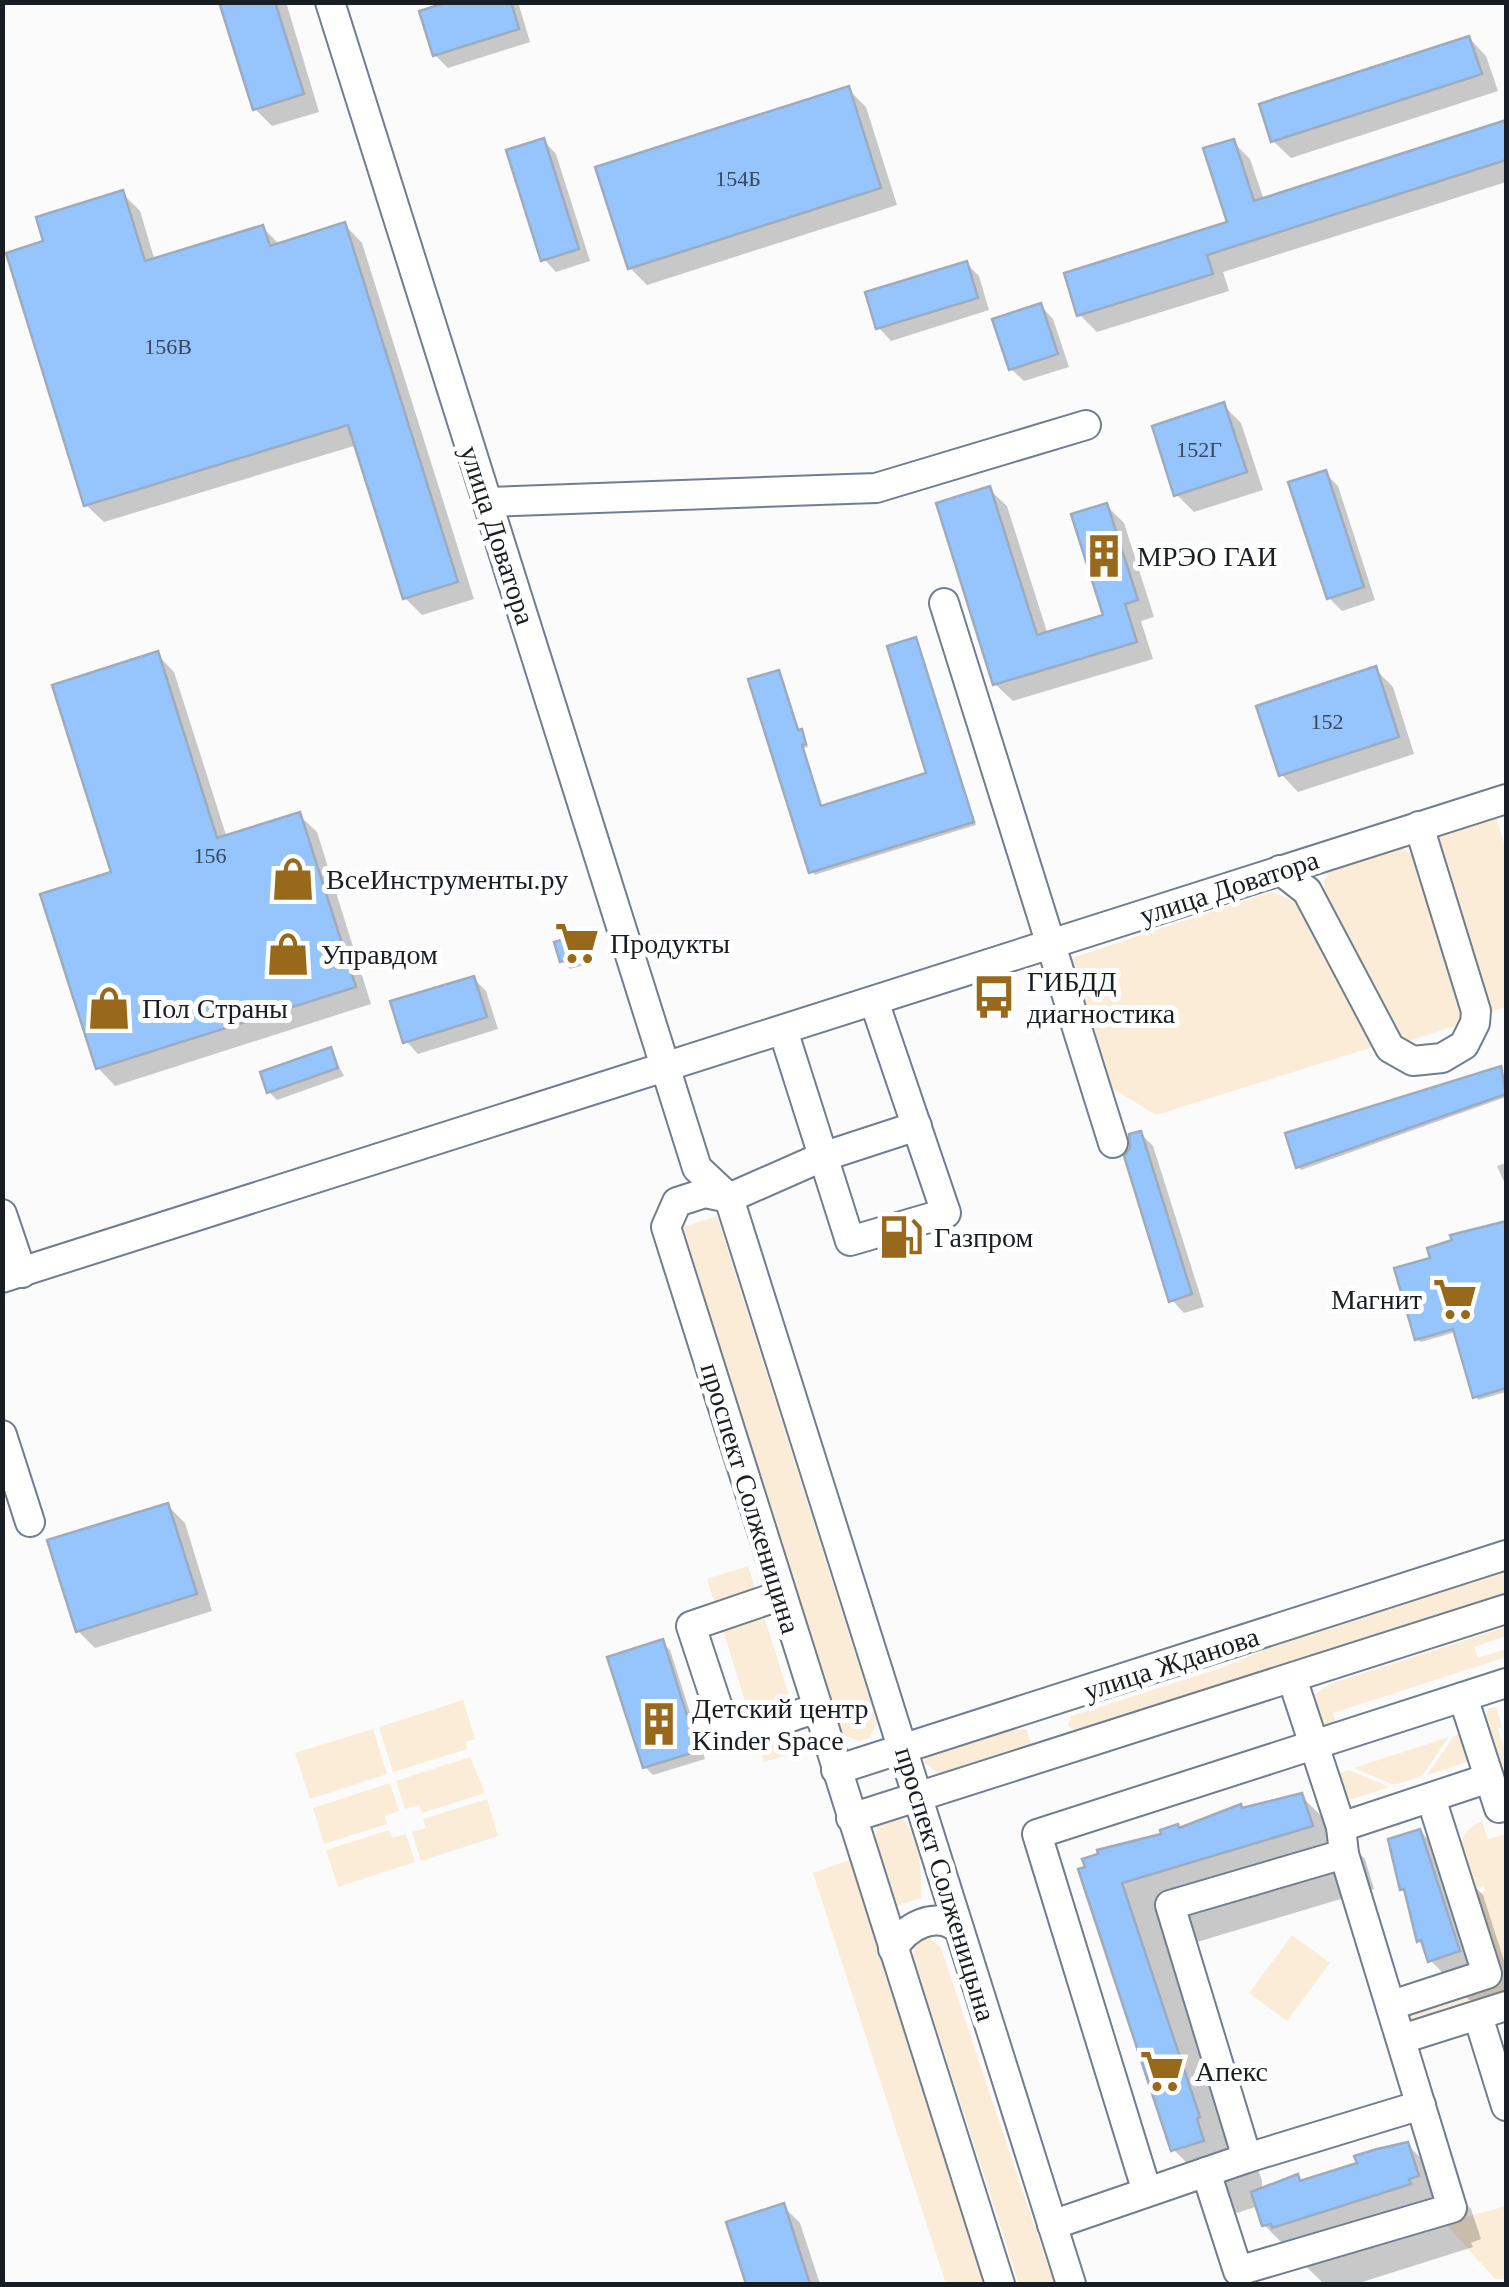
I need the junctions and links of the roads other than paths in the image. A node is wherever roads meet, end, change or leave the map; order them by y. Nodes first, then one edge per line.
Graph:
1 (330, 2) edge
2 (1086, 425) dead end
3 (488, 502) junction
4 (944, 604) dead end
5 (1506, 801) edge
6 (1419, 826) junction
7 (1280, 870) junction
8 (1053, 944) junction
9 (874, 1000) junction
10 (783, 1030) junction
11 (667, 1067) junction
12 (917, 1126) junction
13 (1113, 1143) dead end
14 (822, 1158) junction
15 (697, 1168) junction
16 (728, 1198) junction
17 (2, 1214) edge
18 (672, 1214) junction
19 (12, 1276) edge
20 (2, 1435) edge
21 (30, 1522) dead end
22 (1506, 1555) edge
23 (782, 1596) junction
24 (1506, 1609) edge
25 (1292, 1678) junction
26 (1506, 1683) edge
27 (1462, 1697) junction
28 (1048, 1702) junction
29 (817, 1708) junction
30 (1315, 1744) junction
31 (904, 1748) junction
32 (1062, 1749) junction
33 (836, 1770) junction
34 (1489, 1778) junction
35 (919, 1796) junction
36 (1431, 1798) junction
37 (1506, 1805) edge
38 (851, 1818) junction
39 (1343, 1841) junction
40 (959, 1929) junction
41 (893, 1949) junction
42 (1392, 2004) junction
43 (1506, 2006) edge
44 (1478, 2016) junction
45 (1402, 2039) junction
46 (1421, 2105) junction
47 (1506, 2106) edge
48 (1247, 2158) junction
49 (1206, 2172) junction
50 (1147, 2192) junction
51 (1052, 2224) junction
52 (1000, 2284) edge
53 (1071, 2284) edge

1 - 3 street, улица Доватора
2 - 3 street
3 - 11 street, улица Доватора
4 - 8 street
5 - 6 street, улица Доватора
6 - 7 street, улица Доватора
6 - 7 street
7 - 8 street, улица Доватора
8 - 9 street, улица Доватора
8 - 13 street
9 - 10 street, улица Доватора
9 - 12 street
10 - 11 street, улица Доватора
10 - 14 street
11 - 15 street, проспект Солженицына
11 - 19 street, улица Доватора
12 - 14 street
12 - 14 street
14 - 16 street
15 - 16 street, проспект Солженицына
15 - 18 street
16 - 18 street
16 - 31 street, проспект Солженицына
17 - 19 street
18 - 23 street, проспект Солженицина
20 - 21 street
22 - 28 street, улица Жданова
23 - 29 street, проспект Солженицина
23 - 29 street
24 - 25 street, улица Жданова
25 - 30 street
25 - 32 street, улица Жданова
26 - 27 street
27 - 30 street
27 - 34 street
28 - 31 street, улица Жданова
28 - 32 street
29 - 33 street, проспект Солженицина
30 - 39 street
30 - 50 street
31 - 33 street, улица Жданова
31 - 35 street, проспект Солженицына
32 - 35 street, улица Жданова
33 - 38 street
34 - 36 street
34 - 37 street
35 - 38 street, улица Жданова
35 - 40 street, проспект Солженицына
36 - 39 street
36 - 42 street
38 - 41 street
39 - 42 street
39 - 48 street
40 - 41 street
40 - 51 street, проспект Солженицына
41 - 52 street
42 - 45 street
43 - 44 street
44 - 45 street
44 - 47 street
45 - 46 street
46 - 48 street
46 - 49 street
48 - 49 street
49 - 50 street
50 - 51 street
51 - 53 street, проспект Солженицына

